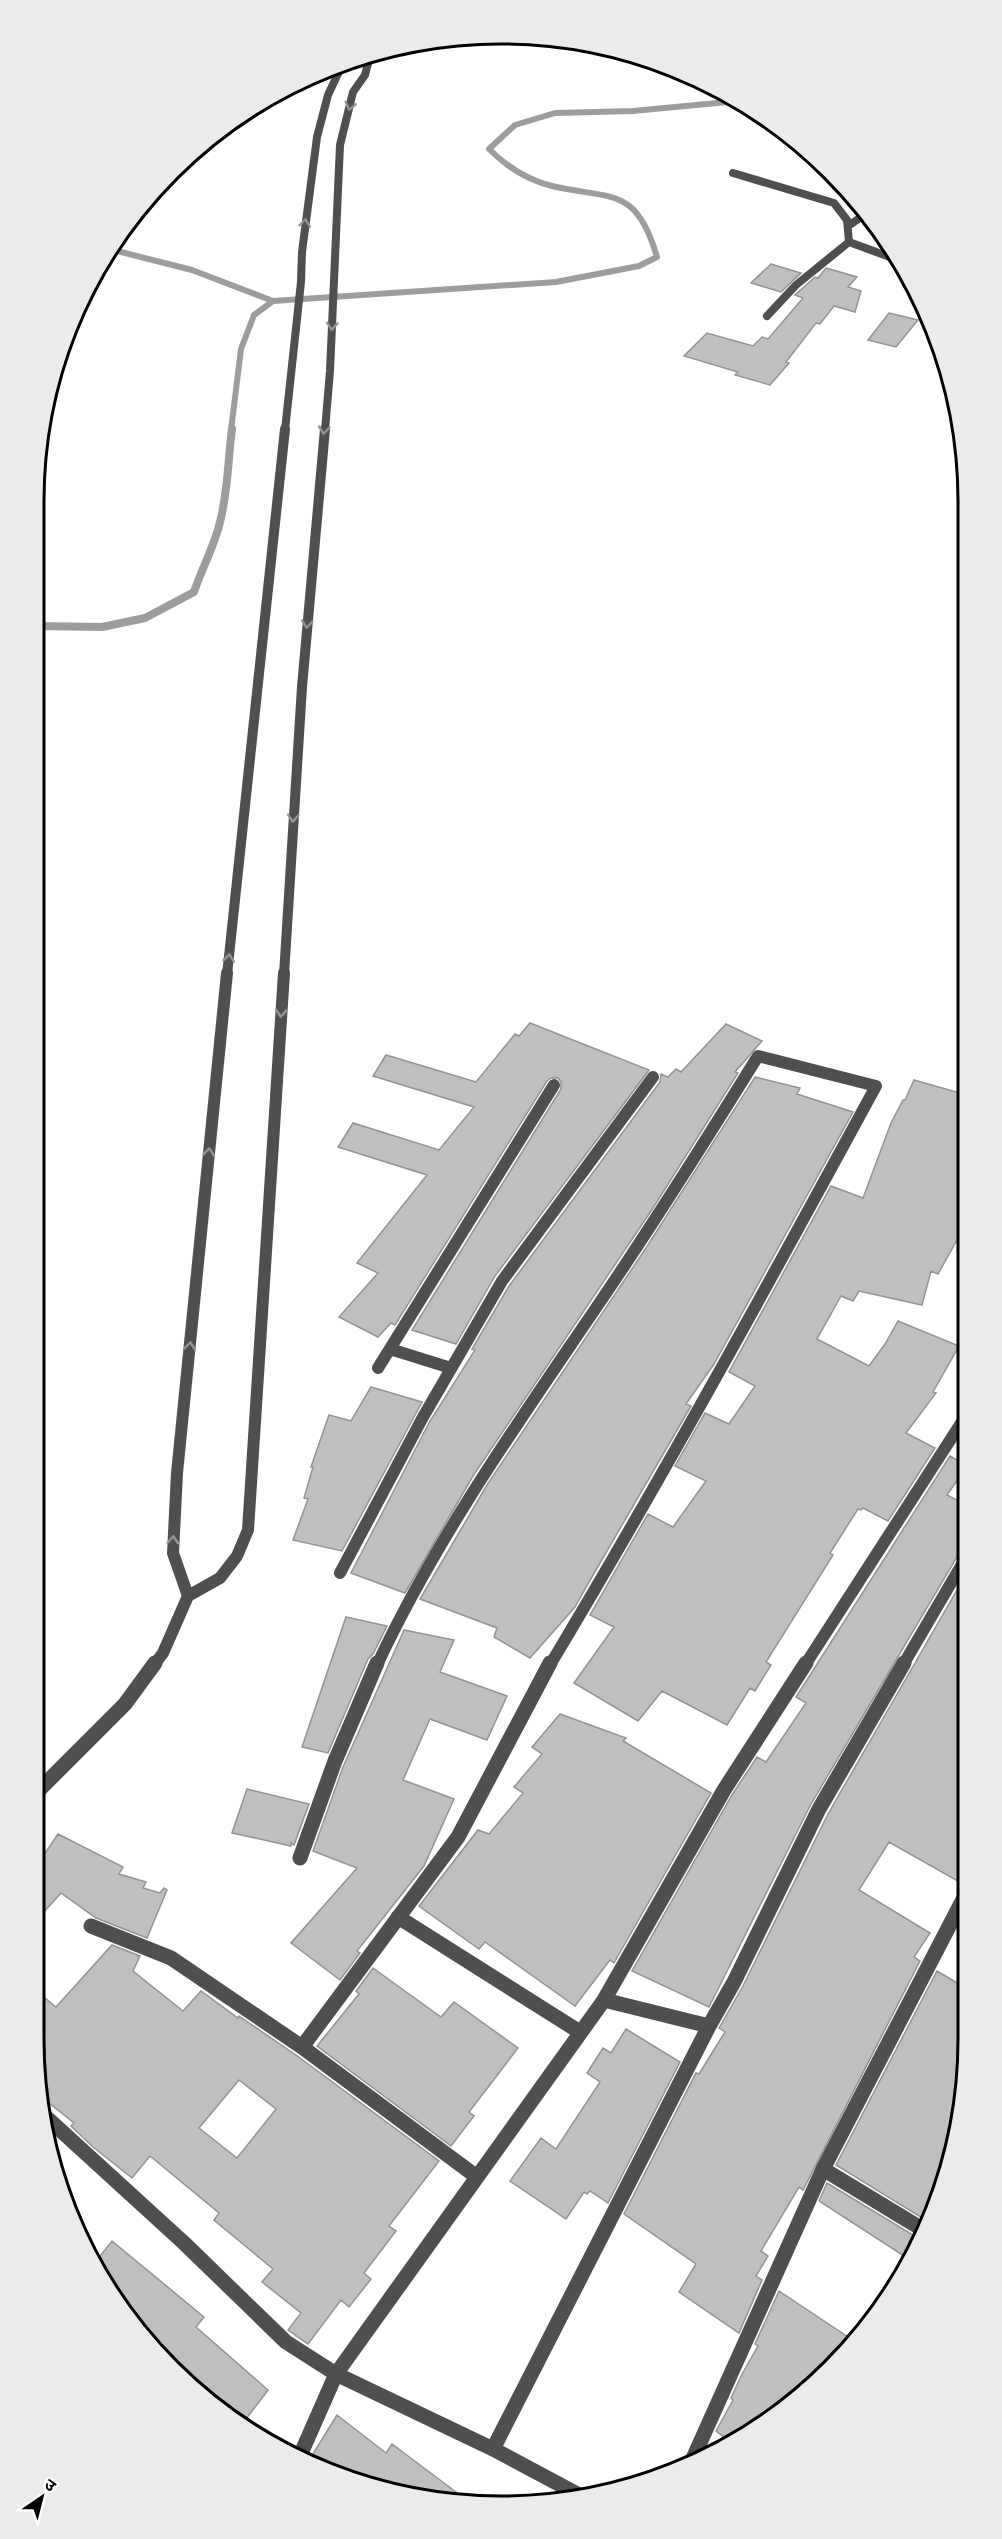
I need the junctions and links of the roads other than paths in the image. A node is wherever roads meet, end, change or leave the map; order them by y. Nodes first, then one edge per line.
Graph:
1 (368, 64) edge
2 (338, 74) edge
3 (733, 173) dead end
4 (860, 217) edge
5 (850, 224) junction
6 (849, 242) junction
7 (887, 256) edge
8 (766, 316) dead end
9 (653, 1077) dead end
10 (554, 1085) dead end
11 (390, 1349) junction
12 (378, 1368) dead end
13 (451, 1368) junction
14 (958, 1428) edge
15 (958, 1571) edge
16 (340, 1573) dead end
17 (188, 1596) junction
18 (44, 1785) edge
19 (300, 1858) dead end
20 (958, 1909) edge
21 (398, 1917) junction
22 (91, 1926) dead end
23 (604, 2000) junction
24 (709, 2026) junction
25 (580, 2032) junction
26 (302, 2047) junction
27 (51, 2122) edge
28 (823, 2169) junction
29 (477, 2177) junction
30 (918, 2226) edge
31 (336, 2374) junction
32 (493, 2449) junction
33 (303, 2450) edge
34 (696, 2451) edge
35 (571, 2490) edge

1 -> 17 street
17 -> 2 street
3 - 5 street
4 - 5 street
5 - 6 street
6 - 7 street
6 - 8 street
9 - 13 street
10 - 11 street
11 - 12 street
11 - 13 street
13 - 16 street
14 - 23 street
15 - 24 street
17 - 18 street
19 - 21 street
20 - 28 street
21 - 25 street
21 - 26 street
22 - 26 street
23 - 24 street
23 - 25 street
24 - 32 street
25 - 29 street
26 - 29 street
27 - 31 street
28 - 30 street
28 - 34 street
29 - 31 street
31 - 32 street
31 - 33 street
32 - 35 street

